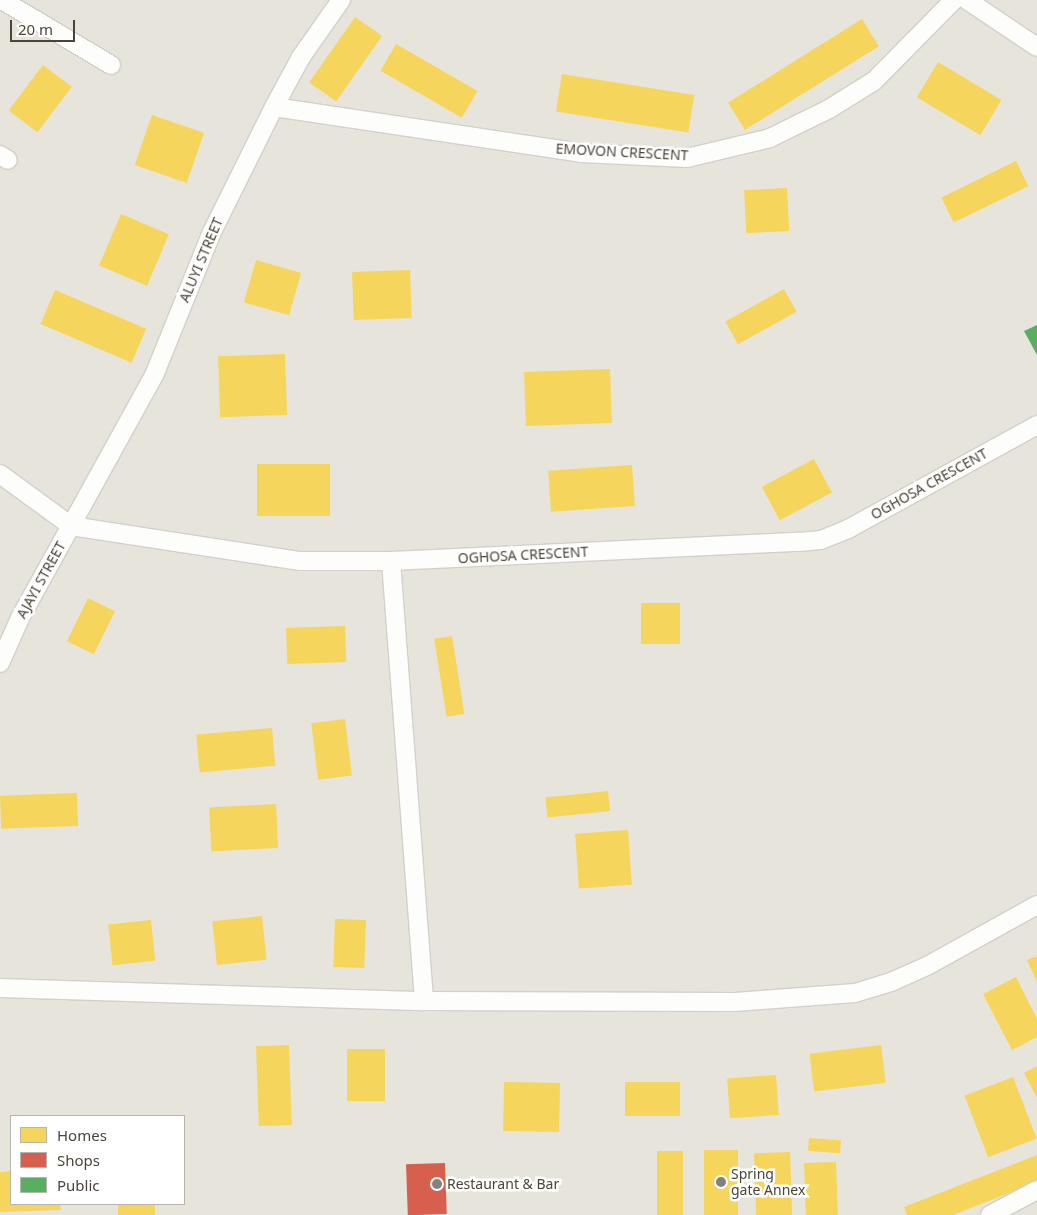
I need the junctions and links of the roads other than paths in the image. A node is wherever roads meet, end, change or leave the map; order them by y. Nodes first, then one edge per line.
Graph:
1 (2, 0) edge
2 (340, 0) edge
3 (954, 0) edge
4 (967, 0) edge
5 (1037, 47) edge
6 (111, 65) dead end
7 (274, 107) junction
8 (1037, 425) edge
9 (0, 474) edge
10 (71, 526) junction
11 (391, 562) junction
12 (0, 663) edge
13 (1037, 905) edge
14 (0, 988) edge
15 (424, 1001) junction
16 (1037, 1190) edge
17 (990, 1215) edge

1 - 6 street
2 - 7 street, ALUYI STREET
3 - 7 street, EMOVON CRESCENT
4 - 5 street
7 - 10 street, ALUYI STREET
8 - 11 street, OGHOSA CRESCENT
9 - 10 street, OGHOSA CRESCENT
10 - 11 street, OGHOSA CRESCENT
10 - 12 street, AJAYI STREET
11 - 15 street
13 - 15 street
14 - 15 street
16 - 17 street

